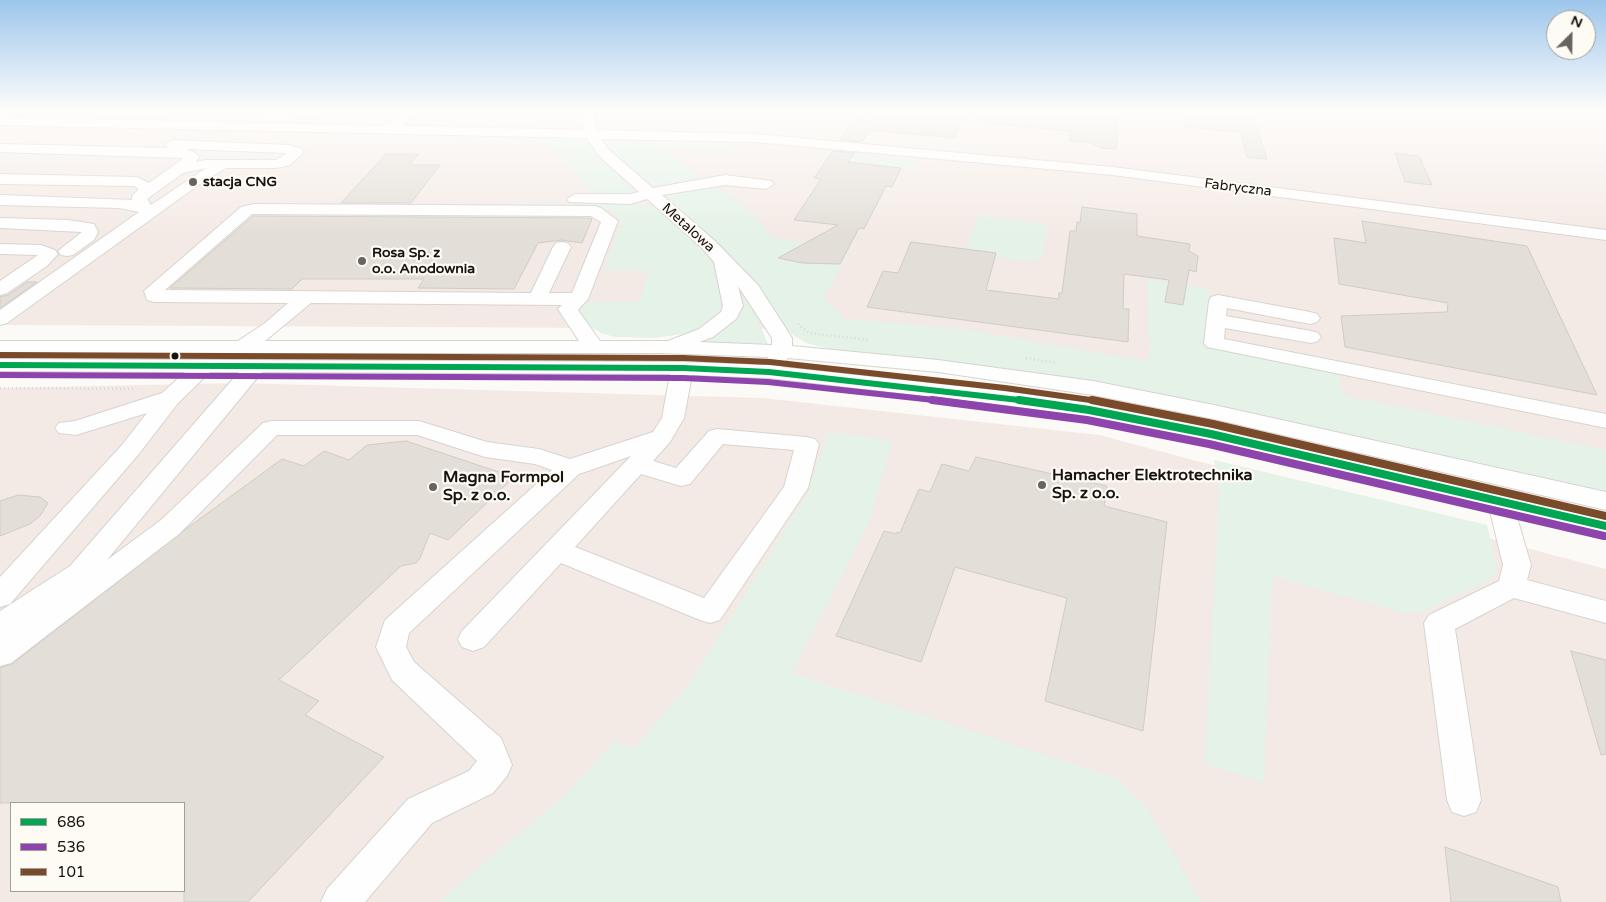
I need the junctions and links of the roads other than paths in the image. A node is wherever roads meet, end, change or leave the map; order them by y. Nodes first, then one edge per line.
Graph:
1 (178, 152) edge
2 (297, 152) edge
3 (603, 152) edge
4 (909, 152) edge
5 (190, 156) junction
6 (225, 164) junction
7 (178, 170) junction
8 (0, 179) edge
9 (130, 182) junction
10 (766, 184) dead end
11 (150, 189) junction
12 (650, 194) junction
13 (468, 197) dead end
14 (0, 200) edge
15 (0, 211) edge
16 (143, 216) junction
17 (0, 223) edge
18 (79, 226) junction
19 (1606, 235) edge
20 (562, 247) dead end
21 (0, 249) edge
22 (42, 250) junction
23 (67, 251) junction
24 (97, 252) junction
25 (723, 261) junction
26 (0, 289) edge
27 (306, 297) junction
28 (537, 299) junction
29 (578, 299) junction
30 (0, 318) edge
31 (593, 346) junction
32 (0, 347) edge
33 (660, 347) junction
34 (782, 351) junction
35 (249, 357) junction
36 (1312, 363) junction
37 (0, 365) edge
38 (203, 367) junction
39 (684, 368) junction
40 (769, 372) junction
41 (170, 398) junction
42 (1606, 421) edge
43 (67, 428) dead end
44 (662, 437) junction
45 (636, 464) junction
46 (570, 468) junction
47 (1500, 501) junction
48 (1606, 501) edge
49 (1606, 526) edge
50 (556, 550) junction
51 (1512, 587) junction
52 (0, 596) edge
53 (1606, 612) edge
54 (0, 626) edge
55 (473, 639) dead end
56 (0, 654) edge
57 (1464, 800) dead end
58 (340, 902) edge

1 - 5 street
2 - 6 street
3 - 12 street, Metalowa
4 - 19 street, Fabryczna
5 - 6 street
5 - 7 street
5 - 9 street
6 - 7 street
6 - 16 street
7 - 11 street
8 - 9 street
9 - 11 street
10 - 12 street
11 - 16 street
12 - 13 street
12 - 25 street, Metalowa
14 - 16 street
15 - 16 street
16 - 18 street
16 - 24 street
17 - 18 street
18 - 23 street
20 - 28 street
21 - 22 street
22 - 23 street
22 - 26 street
23 - 24 street
24 - 30 street
25 - 33 street
25 - 34 street, Metalowa
27 - 28 street
27 - 29 street
27 - 35 street
28 - 29 street
29 - 31 street
31 - 33 street
31 - 35 street
32 - 35 street
33 - 34 street
34 - 40 street
34 - 48 street
35 - 38 street
35 - 39 street
35 - 54 street
36 - 36 street
36 - 42 street
37 - 38 street
38 - 41 street
39 - 40 street
39 - 44 street
40 - 47 street
41 - 43 street
41 - 52 street
44 - 45 street
44 - 46 street
45 - 50 street
45 - 50 street
46 - 56 street
46 - 58 street
47 - 49 street
47 - 51 street
50 - 55 street
51 - 53 street
51 - 57 street

